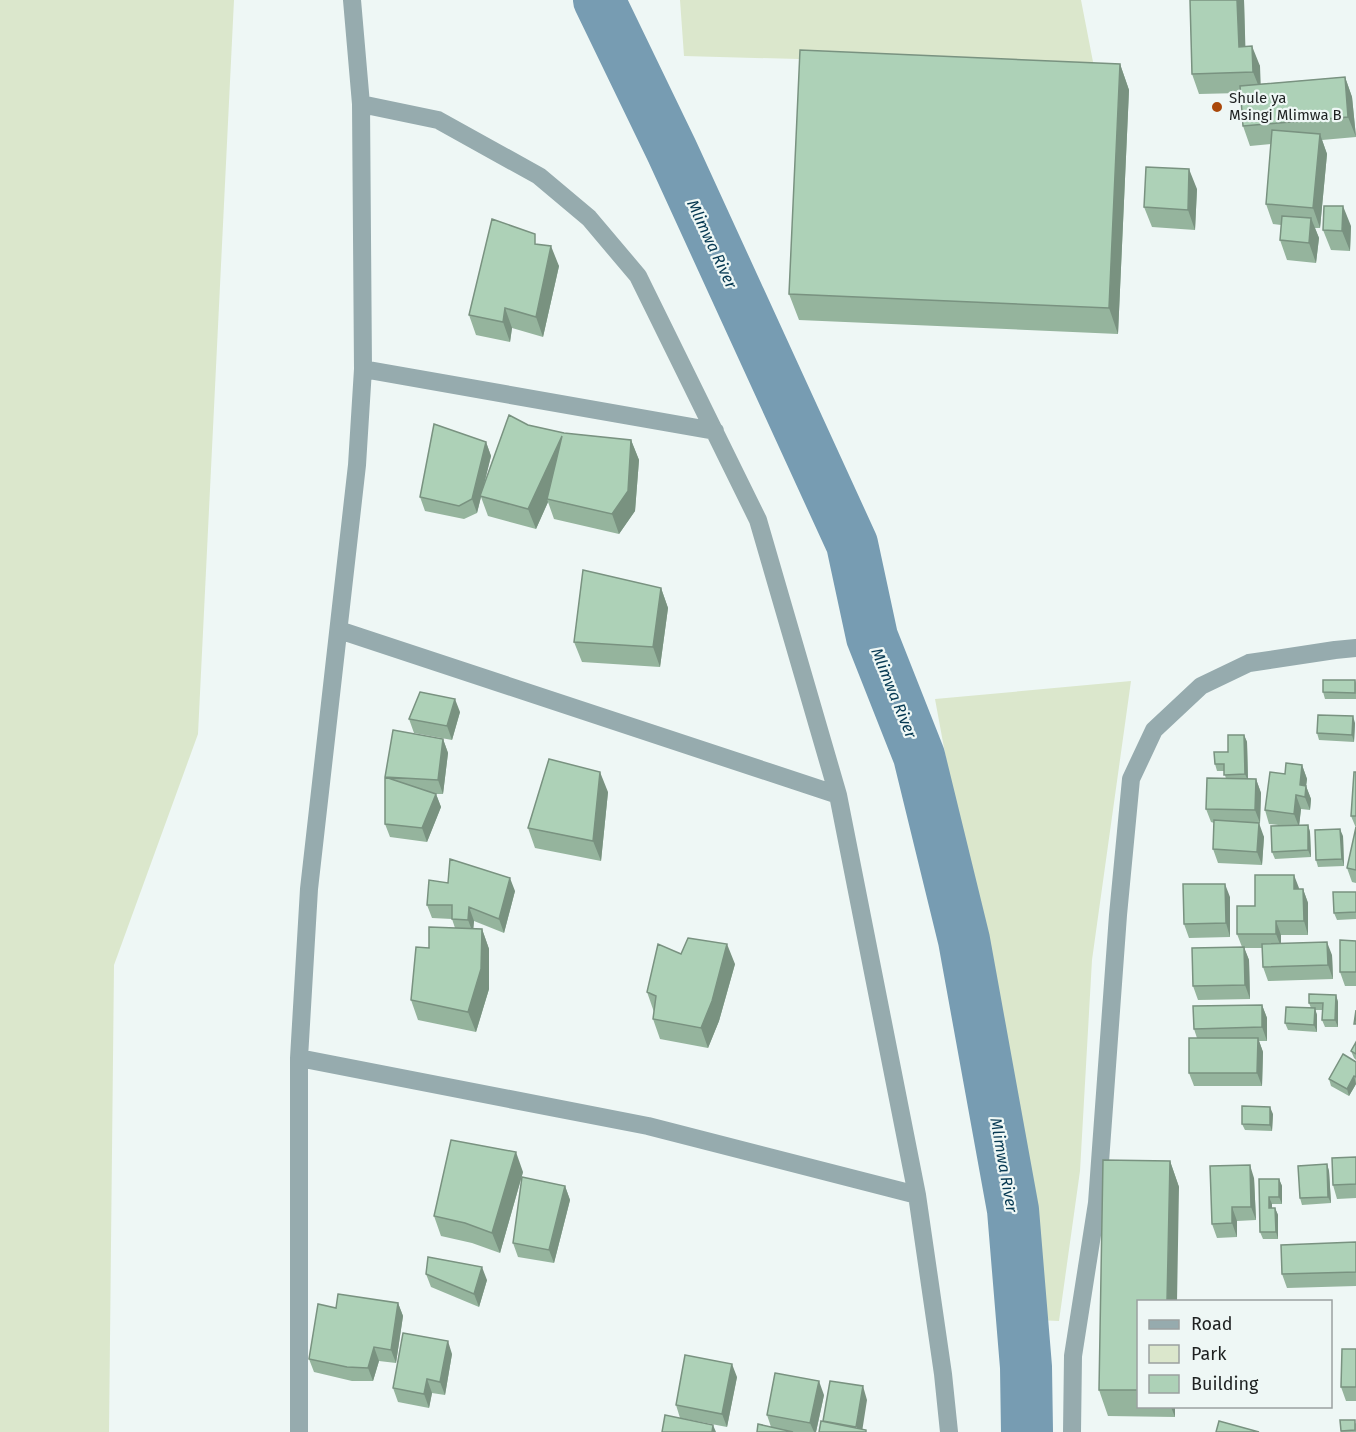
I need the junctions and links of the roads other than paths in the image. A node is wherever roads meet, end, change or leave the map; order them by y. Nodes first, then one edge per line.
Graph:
1 (352, 0) edge
2 (361, 104) junction
3 (363, 369) junction
4 (715, 431) junction
5 (339, 630) junction
6 (1356, 648) edge
7 (838, 795) junction
8 (299, 1058) junction
9 (917, 1195) junction
10 (299, 1432) edge
11 (949, 1432) edge
12 (1072, 1432) edge

1 - 2 street
2 - 3 street
2 - 4 street
3 - 4 street
3 - 5 street
4 - 7 street
5 - 7 street
5 - 8 street
6 - 12 street
7 - 9 street
8 - 9 street
8 - 10 street
9 - 11 street

